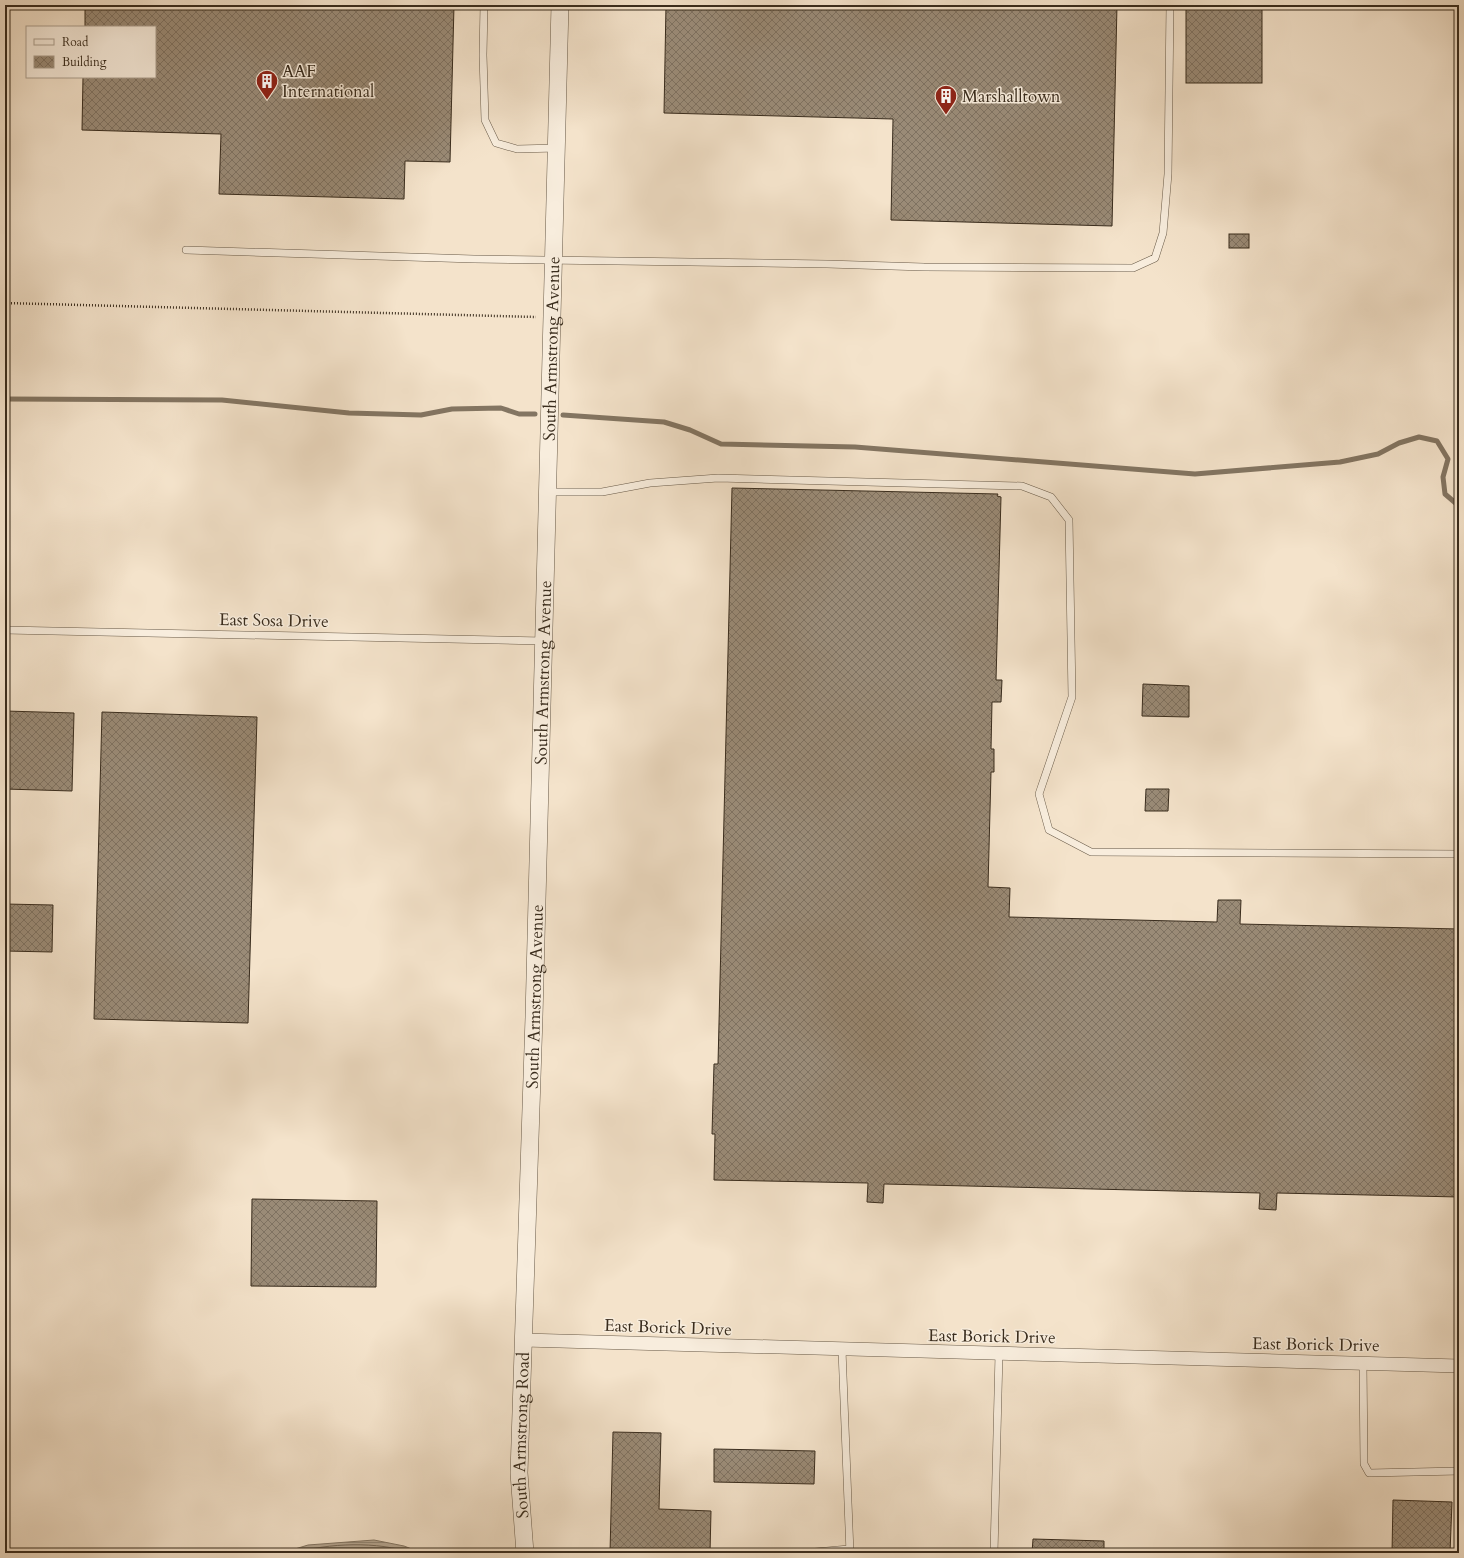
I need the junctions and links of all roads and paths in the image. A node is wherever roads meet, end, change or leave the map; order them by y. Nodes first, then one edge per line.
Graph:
1 (484, 5) edge
2 (560, 5) edge
3 (1170, 5) edge
4 (557, 148) junction
5 (186, 250) dead end
6 (554, 261) junction
7 (5, 303) edge
8 (552, 317) junction
9 (547, 492) junction
10 (5, 630) edge
11 (543, 641) junction
12 (1459, 854) edge
13 (524, 1340) junction
14 (842, 1350) junction
15 (999, 1354) junction
16 (1363, 1364) junction
17 (1459, 1366) edge
18 (1459, 1471) edge
19 (849, 1551) edge
20 (525, 1553) edge
21 (804, 1553) edge
22 (994, 1553) edge

1 - 4 lane
2 - 4 street, South Armstrong Avenue
3 - 6 lane
4 - 6 street, South Armstrong Avenue
5 - 6 lane
6 - 8 street, South Armstrong Avenue
7 - 8 path
8 - 9 street, South Armstrong Avenue
9 - 11 street, South Armstrong Avenue
9 - 12 lane
10 - 11 lane, East Sosa Drive
11 - 13 street, South Armstrong Avenue
13 - 14 street, East Borick Drive
13 - 20 street, South Armstrong Road
14 - 15 street, East Borick Drive
14 - 19 lane
15 - 16 street, East Borick Drive
15 - 22 lane
16 - 17 street, East Borick Drive
16 - 18 lane
19 - 21 lane

